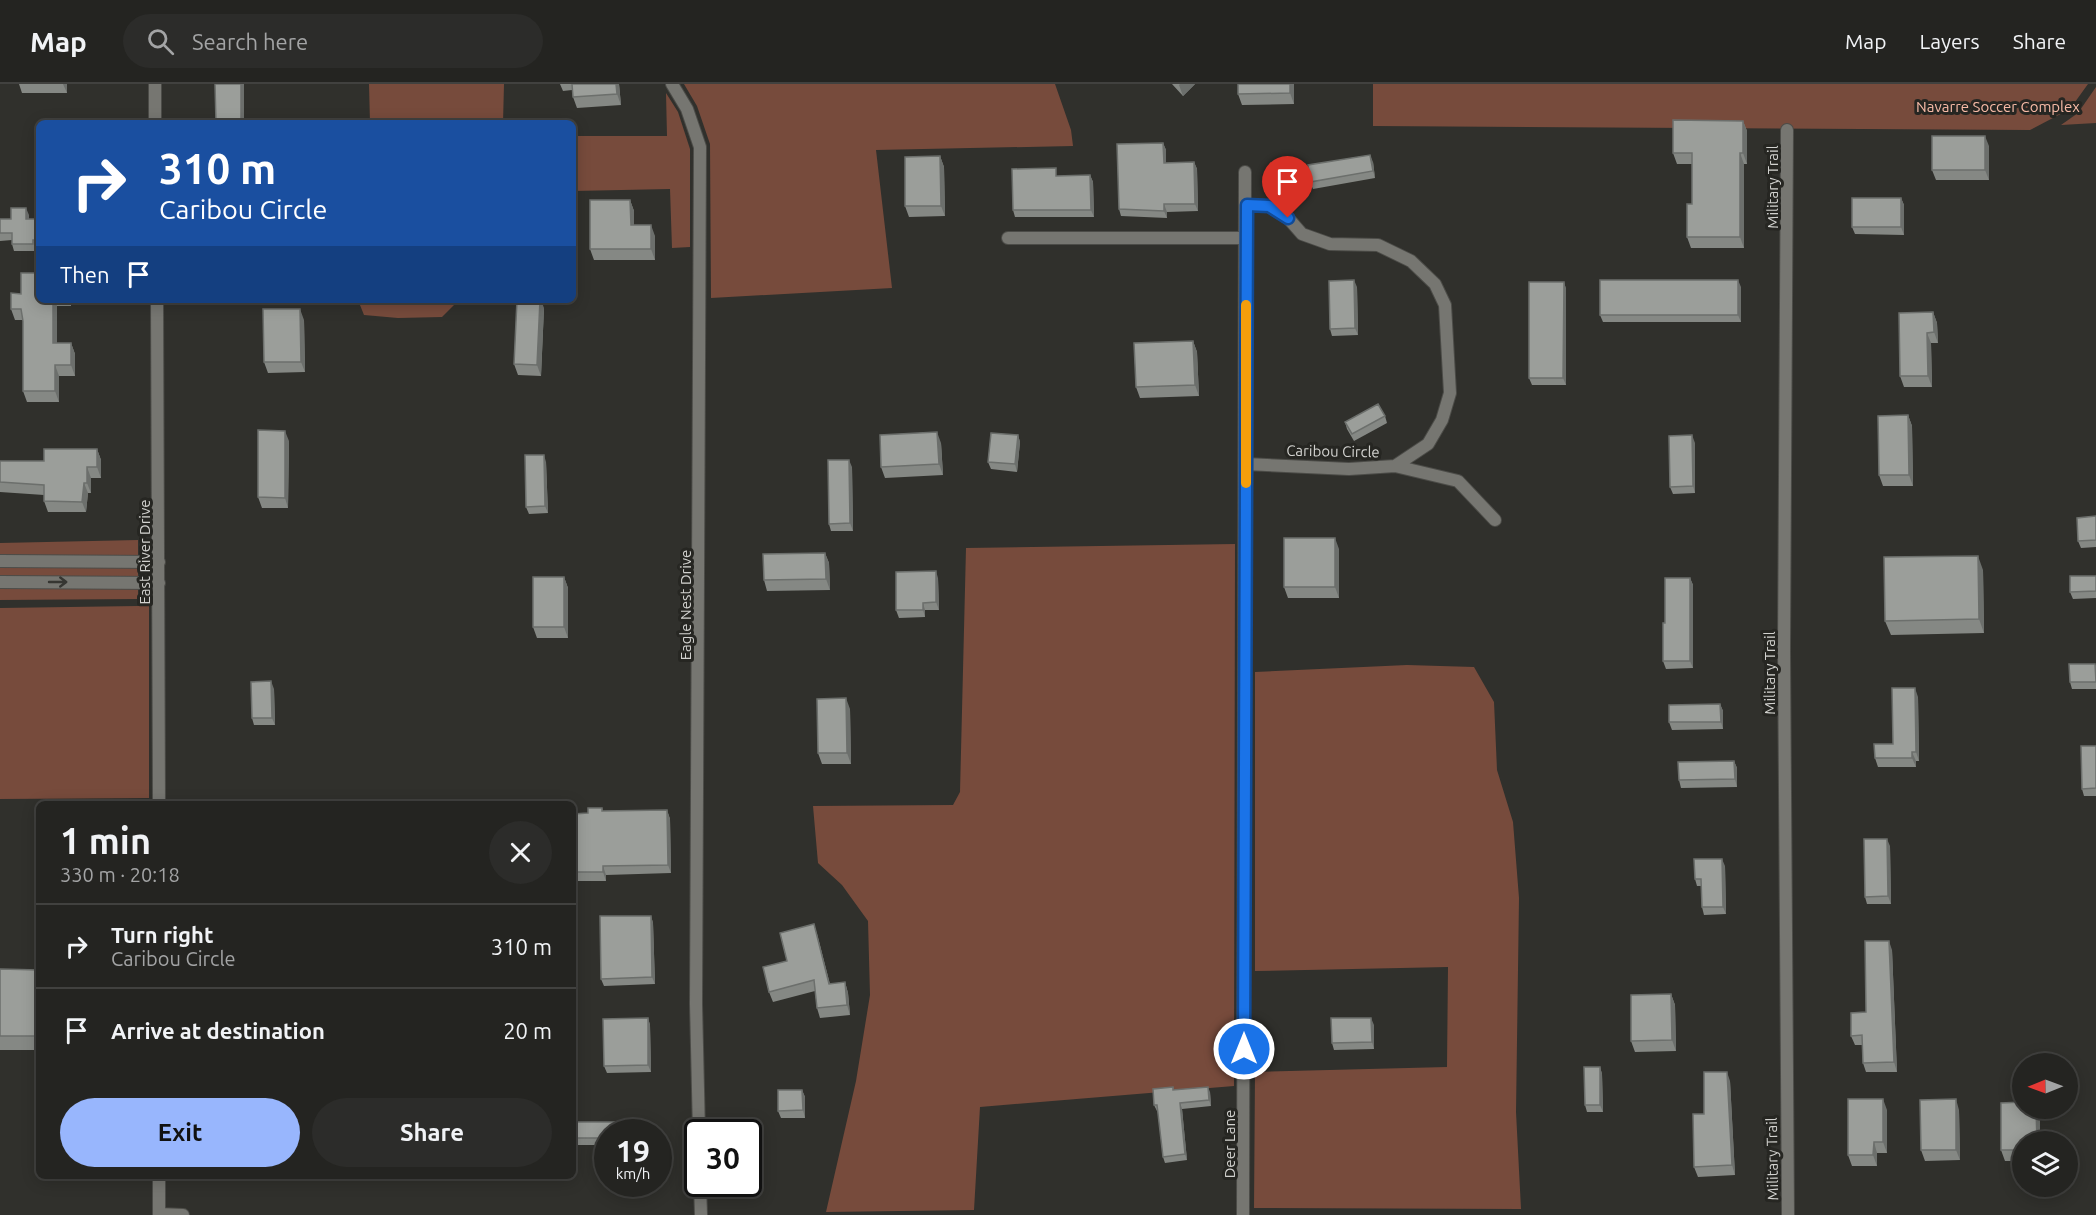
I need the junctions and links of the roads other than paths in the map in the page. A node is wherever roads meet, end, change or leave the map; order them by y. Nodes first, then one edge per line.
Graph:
1 (155, 84) edge
2 (672, 84) edge
3 (155, 120) edge
4 (1787, 130) dead end
5 (1245, 172) dead end
6 (1247, 205) junction
7 (1008, 238) dead end
8 (1247, 238) junction
9 (157, 303) edge
10 (1246, 464) junction
11 (1395, 466) junction
12 (1495, 520) dead end
13 (0, 561) edge
14 (159, 562) junction
15 (0, 582) edge
16 (159, 583) junction
17 (159, 801) edge
18 (699, 1119) edge
19 (159, 1179) edge
20 (700, 1197) edge
21 (159, 1215) edge
22 (183, 1215) edge
23 (701, 1215) edge
24 (1243, 1215) edge
25 (1788, 1215) edge

1 - 3 street
2 - 18 street, Eagle Nest Drive
4 - 25 street, Military Trail
5 - 6 street, Deer Lane
6 - 8 street, Deer Lane
6 - 11 street, Caribou Circle
7 - 8 street
8 - 10 street, Deer Lane
9 - 14 street, East River Drive
10 - 11 street, Caribou Circle
10 - 24 street, Deer Lane
11 - 12 street
13 - 14 street
14 - 16 street, East River Drive
15 -> 16 street
16 - 17 street, East River Drive
19 - 21 street
20 - 23 street
21 - 22 street

